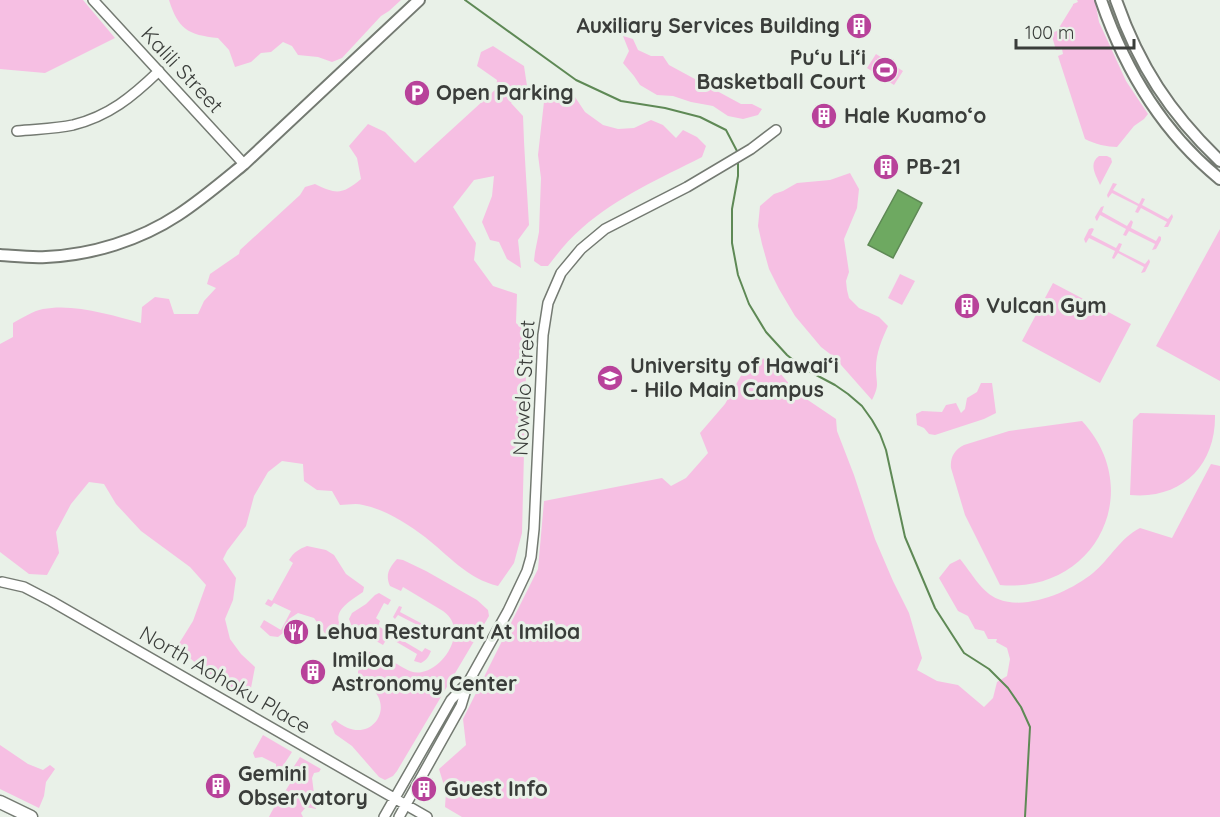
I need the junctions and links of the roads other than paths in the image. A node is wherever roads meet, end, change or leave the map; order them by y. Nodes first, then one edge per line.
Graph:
1 (93, 0) edge
2 (419, 0) edge
3 (1101, 0) edge
4 (1116, 0) edge
5 (159, 71) junction
6 (776, 130) dead end
7 (17, 131) dead end
8 (1220, 161) edge
9 (244, 164) junction
10 (1220, 179) edge
11 (0, 255) edge
12 (2, 582) dead end
13 (469, 681) junction
14 (394, 799) junction
15 (0, 802) edge
16 (405, 805) junction
17 (31, 817) edge
18 (384, 817) edge
19 (399, 817) edge
20 (427, 817) edge

1 - 5 street, Kalili Street
2 - 9 street
3 - 10 street
4 - 8 street
5 - 7 street
5 - 9 street, Kalili Street
6 - 13 street, Nowelo Street
9 - 11 street
12 - 14 street, North Aohoku Place
13 - 14 street, Nowelo Street
13 - 16 street, Nowelo Street
14 - 16 street, North Aohoku Place
14 - 18 street, Nowelo Street
15 - 17 main road
16 - 19 street, Nowelo Street
16 - 20 street, North Aohoku Place

